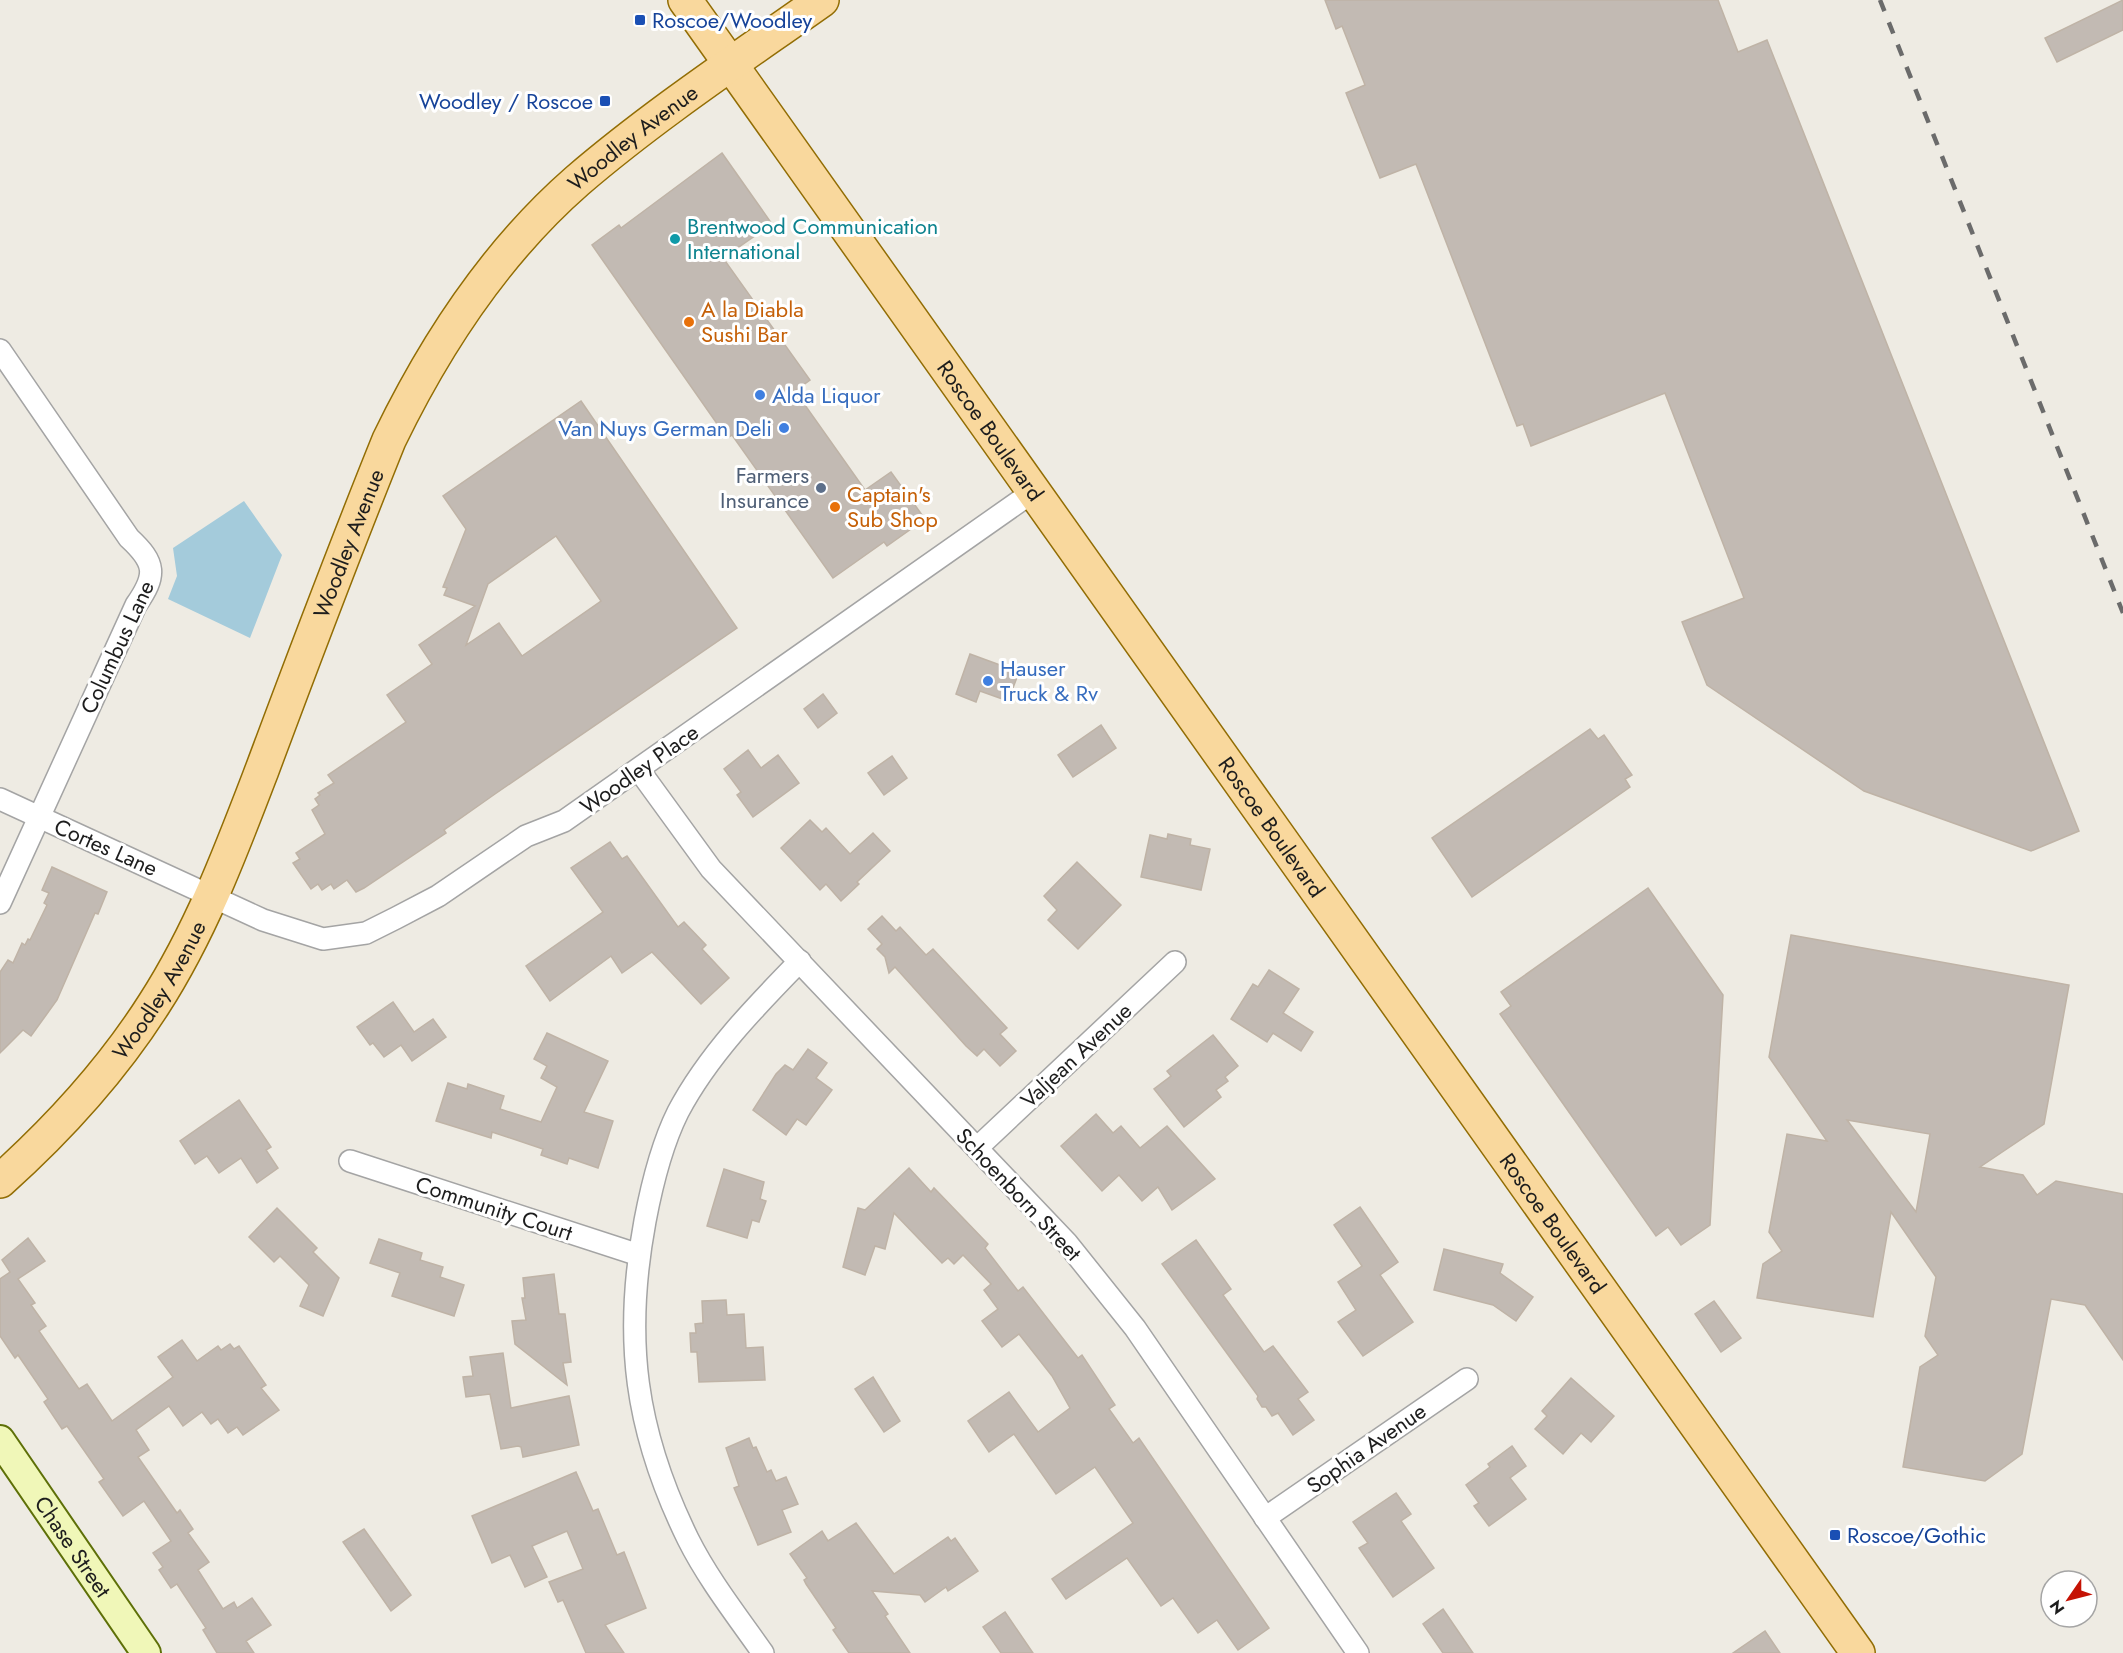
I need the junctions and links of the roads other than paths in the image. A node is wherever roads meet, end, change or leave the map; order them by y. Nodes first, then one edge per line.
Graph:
1 (685, 0) edge
2 (822, 0) edge
3 (730, 65) junction
4 (0, 350) edge
5 (1034, 491) junction
6 (639, 770) junction
7 (0, 799) edge
8 (40, 818) junction
9 (212, 896) junction
10 (0, 903) edge
11 (801, 960) junction
12 (1175, 962) dead end
13 (977, 1148) junction
14 (350, 1161) dead end
15 (0, 1181) edge
16 (639, 1255) junction
17 (1467, 1379) dead end
18 (0, 1440) edge
19 (1265, 1518) junction
20 (146, 1653) edge
21 (763, 1653) edge
22 (1358, 1653) edge
23 (1858, 1653) edge

1 - 3 main road, Roscoe Boulevard
2 - 3 main road, Woodley Avenue
3 - 5 main road, Roscoe Boulevard
3 - 9 main road, Woodley Avenue
4 - 8 street, Columbus Lane
5 - 6 street, Woodley Place
5 - 23 main road, Roscoe Boulevard
6 - 9 street, Woodley Place
6 - 11 street, Schoenborn Street
7 - 8 street, Cortes Lane
8 - 9 street, Cortes Lane
8 - 10 street, Columbus Lane
9 - 15 main road, Woodley Avenue
11 - 13 street, Schoenborn Street
11 - 16 street
12 - 13 street, Valjean Avenue
13 - 19 street, Schoenborn Street
14 - 16 street, Community Court
16 - 21 street
17 - 19 street, Sophia Avenue
18 - 20 street, Chase Street
19 - 22 street, Schoenborn Street

